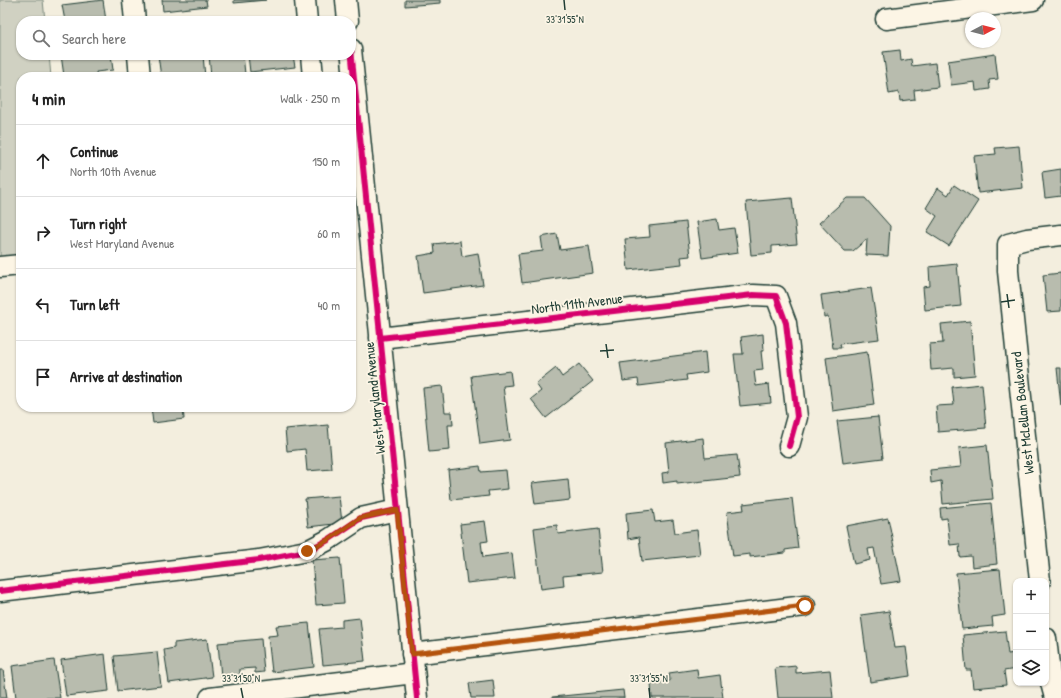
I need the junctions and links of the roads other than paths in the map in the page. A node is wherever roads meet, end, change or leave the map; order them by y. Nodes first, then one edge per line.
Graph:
1 (132, 0) edge
2 (305, 0) edge
3 (346, 0) edge
4 (1033, 0) edge
5 (134, 16) edge
6 (307, 16) edge
7 (348, 16) edge
8 (886, 19) dead end
9 (138, 60) edge
10 (311, 60) edge
11 (352, 60) edge
12 (140, 72) edge
13 (313, 72) edge
14 (352, 72) edge
15 (356, 158) edge
16 (358, 202) edge
17 (1061, 235) edge
18 (16, 266) edge
19 (0, 268) edge
20 (380, 338) junction
21 (789, 446) dead end
22 (397, 510) junction
23 (1040, 578) edge
24 (0, 591) edge
25 (805, 606) dead end
26 (1047, 650) edge
27 (413, 664) junction
28 (210, 698) edge
29 (417, 698) edge
30 (1055, 698) edge

1 - 5 street
2 - 6 street
3 - 7 street
4 - 8 street
9 - 12 street
10 - 13 street
11 - 14 street, West Maryland Avenue
15 - 16 street, West Maryland Avenue
16 - 20 street, West Maryland Avenue
17 - 23 street, West McLellan Boulevard
18 - 19 street
20 - 21 street, North 11th Avenue
20 - 22 street, West Maryland Avenue
22 - 24 street
22 - 27 street, West Maryland Avenue
25 - 27 street
26 - 30 street
27 - 28 street
27 - 29 street, West Maryland Avenue

